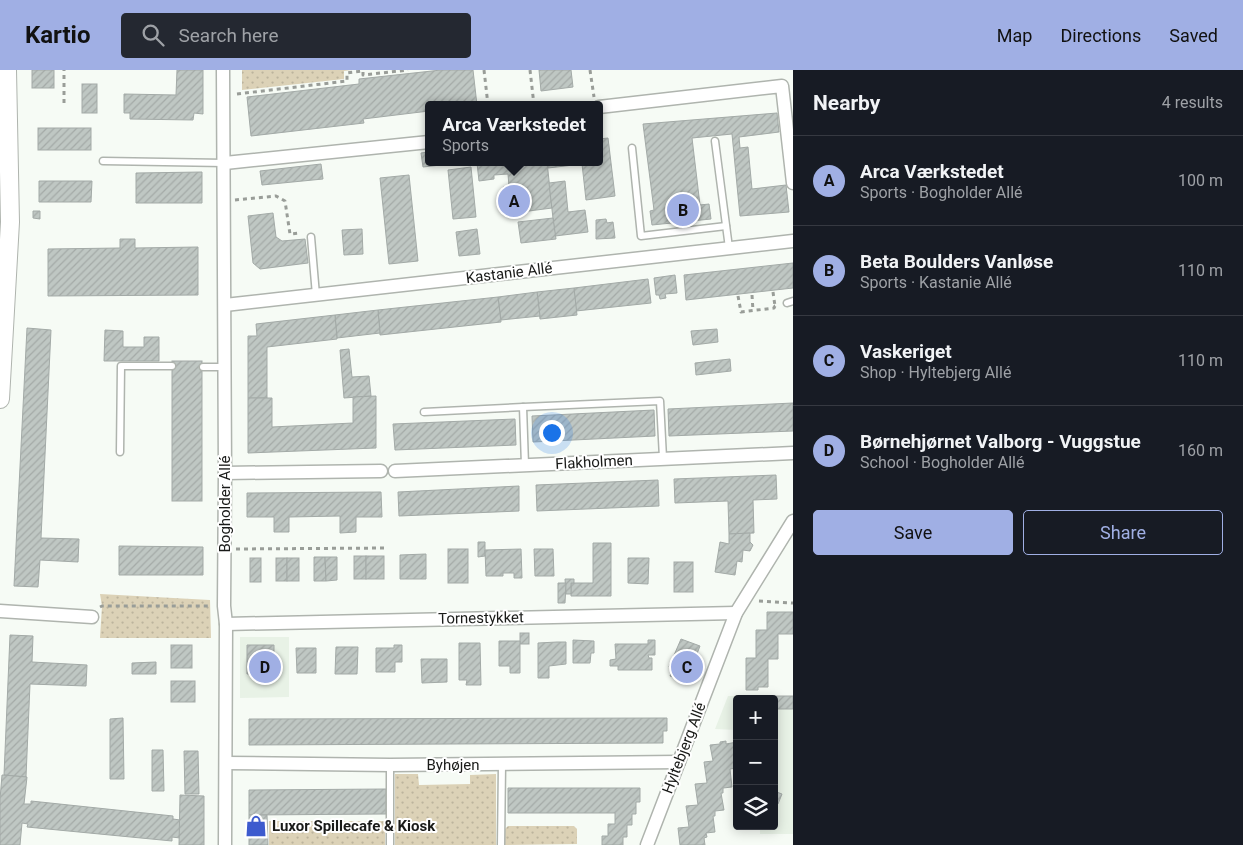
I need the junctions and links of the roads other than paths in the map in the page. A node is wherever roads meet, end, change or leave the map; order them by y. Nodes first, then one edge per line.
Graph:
1 (7, 70) edge
2 (224, 70) edge
3 (603, 107) edge
4 (4, 113) edge
5 (715, 141) dead end
6 (425, 142) edge
7 (632, 148) dead end
8 (104, 161) dead end
9 (225, 163) junction
10 (793, 183) edge
11 (5, 222) edge
12 (726, 226) junction
13 (311, 237) road end
14 (793, 240) edge
15 (729, 248) junction
16 (316, 295) junction
17 (225, 305) junction
18 (172, 366) dead end
19 (202, 367) dead end
20 (225, 367) junction
21 (0, 400) edge
22 (523, 408) junction
23 (424, 412) dead end
24 (120, 452) dead end
25 (793, 452) edge
26 (663, 458) junction
27 (525, 465) junction
28 (395, 470) dead end
29 (381, 471) dead end
30 (226, 473) junction
31 (793, 521) edge
32 (0, 611) edge
33 (736, 613) junction
34 (92, 617) road end
35 (226, 624) junction
36 (679, 762) junction
37 (226, 763) junction
38 (390, 765) junction
39 (502, 765) junction
40 (225, 845) edge
41 (390, 845) edge
42 (501, 845) edge
43 (647, 845) edge

1 - 4 street
2 - 9 street, Bogholder Allé
3 - 10 street
4 - 11 street
5 - 12 lane
6 - 9 street
7 - 12 lane
8 - 9 lane
9 - 17 street, Bogholder Allé
11 - 21 street
12 - 15 lane
13 - 16 lane
14 - 15 street, Kastanie Allé
15 - 16 street, Kastanie Allé
16 - 17 street, Kastanie Allé
17 - 20 street, Bogholder Allé
18 - 24 lane
19 - 20 lane
20 - 30 street, Bogholder Allé
22 - 23 lane
22 - 26 lane
22 - 27 lane
25 - 26 street, Flakholmen
26 - 27 street, Flakholmen
27 - 28 street, Flakholmen
29 - 30 street
30 - 35 street, Bogholder Allé
31 - 33 street, Hyltebjerg Allé
32 - 34 street
33 - 35 street, Tornestykket
33 - 36 street, Hyltebjerg Allé
35 - 37 street, Bogholder Allé
36 - 39 street, Byhøjen
36 - 43 street, Hyltebjerg Allé
37 - 38 street, Byhøjen
37 - 40 street, Bogholder Allé
38 - 39 street, Byhøjen
38 - 41 lane
39 - 42 lane

